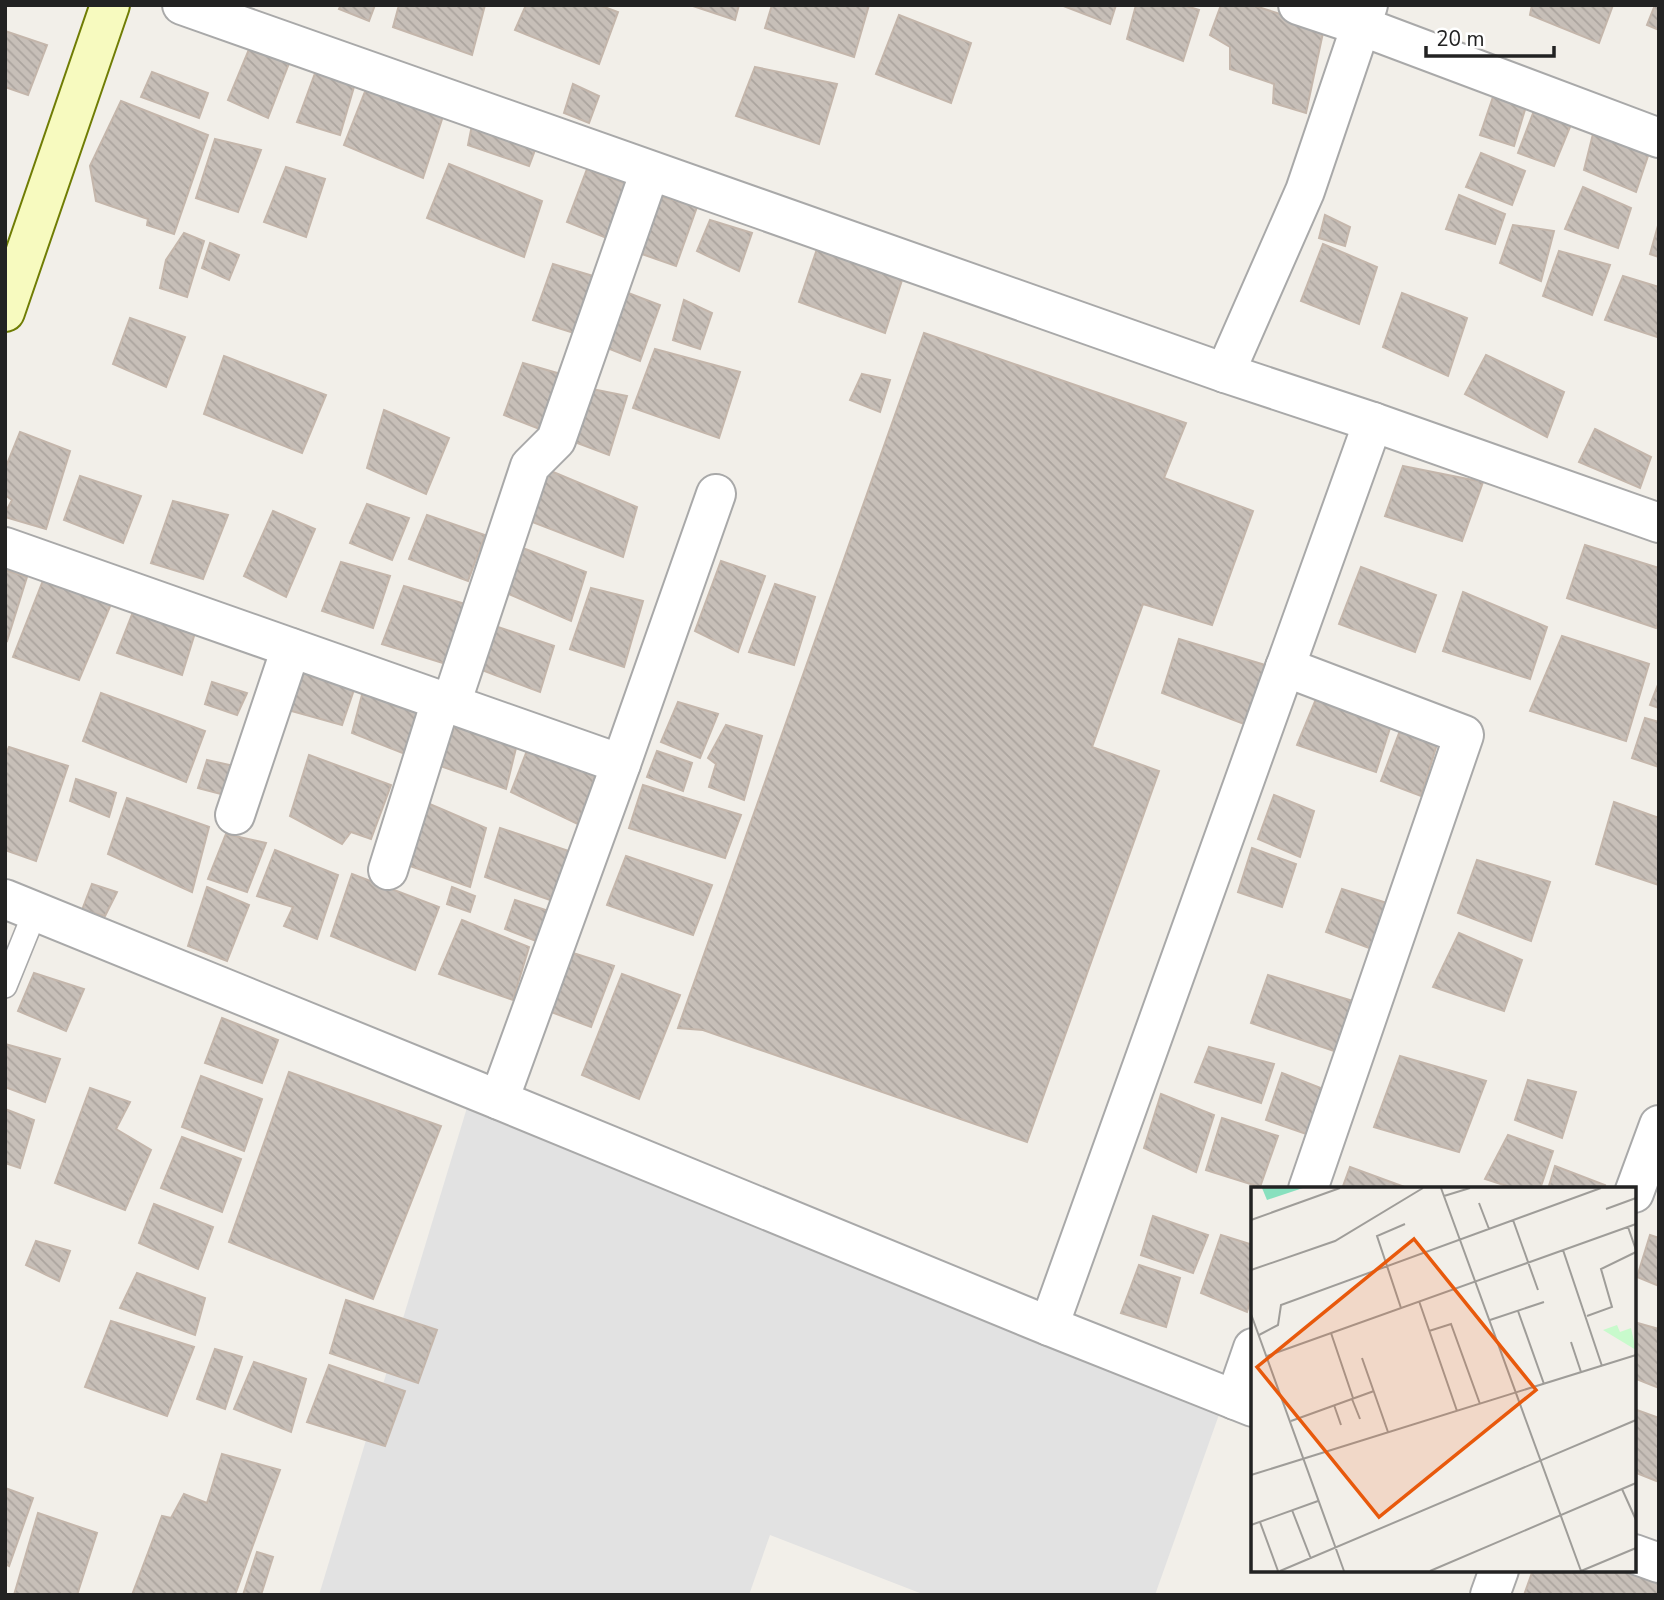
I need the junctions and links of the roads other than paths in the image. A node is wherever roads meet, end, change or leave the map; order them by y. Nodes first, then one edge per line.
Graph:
1 (110, 5) edge
2 (181, 5) edge
3 (1298, 5) edge
4 (1364, 16) edge
5 (1659, 138) edge
6 (650, 171) junction
7 (5, 312) edge
8 (1225, 373) junction
9 (1373, 422) junction
10 (716, 494) dead end
11 (1659, 523) edge
12 (5, 547) edge
13 (291, 648) junction
14 (1285, 667) junction
15 (446, 702) junction
16 (621, 764) junction
17 (235, 815) dead end
18 (388, 870) dead end
19 (20, 905) edge
20 (5, 986) edge
21 (499, 1100) junction
22 (1659, 1125) edge
23 (1309, 1187) edge
24 (1636, 1188) edge
25 (1049, 1326) junction
26 (1251, 1360) edge
27 (1244, 1403) edge
28 (1636, 1555) edge
29 (1659, 1563) edge
30 (1498, 1572) edge
31 (1490, 1595) edge

1 - 7 street
2 - 6 street
3 - 4 street
4 - 5 street
4 - 8 street
6 - 8 street
6 - 15 street
8 - 9 street
9 - 11 street
9 - 14 street
10 - 16 street
12 - 13 street
13 - 15 street
13 - 17 street
14 - 23 street
14 - 25 street
15 - 16 street
15 - 18 street
16 - 21 street
19 - 20 lane
19 - 21 street
21 - 25 street
22 - 24 street
25 - 27 street
26 - 27 street
28 - 29 street
30 - 31 street

